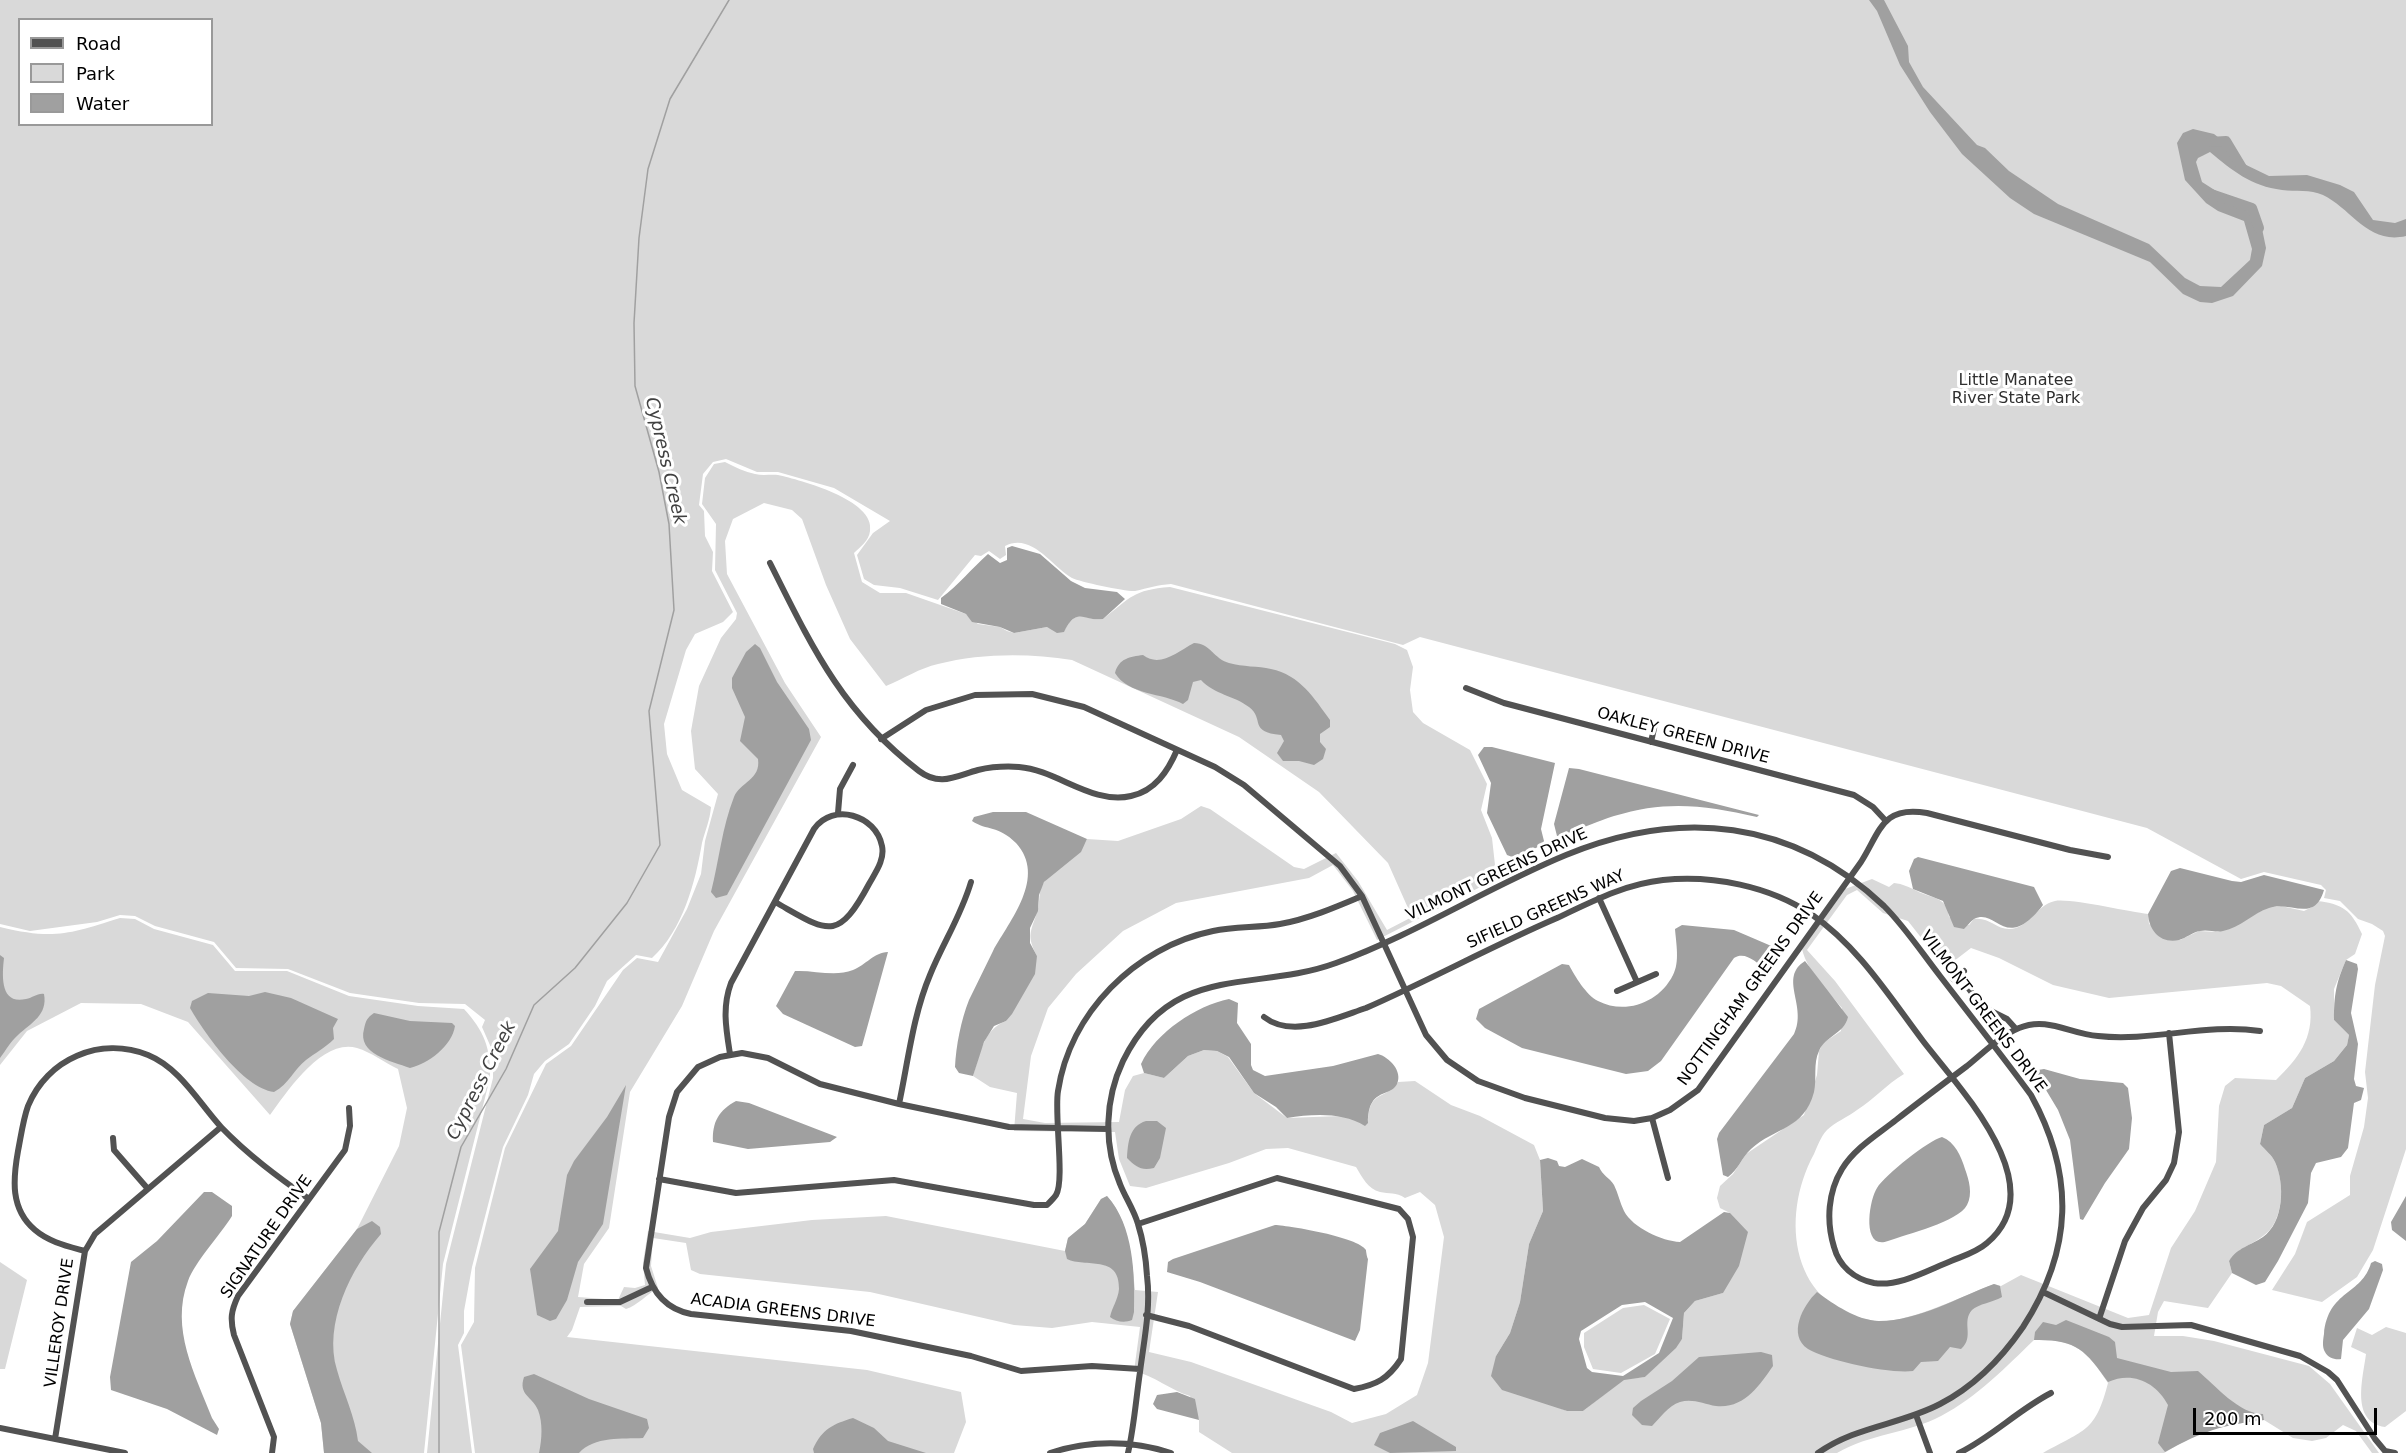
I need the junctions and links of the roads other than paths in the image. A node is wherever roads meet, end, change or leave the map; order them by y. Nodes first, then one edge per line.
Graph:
1 (770, 563) dead end
2 (1466, 688) dead end
3 (1655, 724) dead end
4 (881, 739) junction
5 (1651, 742) junction
6 (1177, 750) junction
7 (853, 765) dead end
8 (837, 813) junction
9 (1886, 821) junction
10 (2108, 857) dead end
11 (1849, 878) junction
12 (970, 882) dead end
13 (1362, 896) junction
14 (1599, 898) junction
15 (775, 902) junction
16 (1819, 920) junction
17 (1382, 943) junction
18 (1964, 971) dead end
19 (1656, 974) dead end
20 (1637, 982) junction
21 (1404, 990) junction
22 (1617, 991) dead end
23 (1264, 1017) dead end
24 (2016, 1029) junction
25 (2260, 1031) dead end
26 (2169, 1033) junction
27 (1993, 1046) junction
28 (730, 1054) junction
29 (1951, 1078) junction
30 (899, 1104) junction
31 (349, 1108) dead end
32 (1652, 1118) junction
33 (221, 1127) junction
34 (1108, 1129) junction
35 (1056, 1130) junction
36 (113, 1138) dead end
37 (1668, 1178) dead end
38 (659, 1179) junction
39 (148, 1190) junction
40 (309, 1199) junction
41 (1138, 1224) junction
42 (85, 1251) junction
43 (652, 1287) junction
44 (2043, 1292) junction
45 (586, 1302) dead end
46 (1146, 1315) junction
47 (2099, 1319) junction
48 (1140, 1369) junction
49 (2050, 1393) dead end
50 (1916, 1415) junction
51 (0, 1428) edge
52 (55, 1439) junction
53 (1129, 1450) edge
54 (2384, 1452) edge
55 (125, 1453) edge
56 (272, 1453) edge
57 (1050, 1453) edge
58 (1171, 1453) edge
59 (1818, 1453) edge
60 (1930, 1453) edge
61 (1959, 1453) edge
62 (2395, 1453) edge

1 - 4 street
2 - 5 street, OAKLEY GREEN DRIVE
3 - 5 street
4 - 6 street, NOTTINGHAM GREENS DRIVE
4 - 6 street
5 - 9 street, OAKLEY GREEN DRIVE
6 - 13 street, NOTTINGHAM GREENS DRIVE
7 - 8 street
8 - 15 street
8 - 15 street
9 - 10 street
9 - 11 street, NOTTINGHAM GREENS DRIVE
11 - 16 street, NOTTINGHAM GREENS DRIVE
11 - 17 street, VILMONT GREENS DRIVE
11 - 27 street, VILMONT GREENS DRIVE
12 - 30 street
13 - 17 street, NOTTINGHAM GREENS DRIVE
13 - 35 street
14 - 16 street, SIFIELD GREENS WAY
14 - 20 street
14 - 21 street, SIFIELD GREENS WAY
15 - 28 street
16 - 29 street, SIFIELD GREENS WAY
16 - 32 street, NOTTINGHAM GREENS DRIVE
17 - 21 street, NOTTINGHAM GREENS DRIVE
17 - 34 street, VILMONT GREENS DRIVE
18 - 24 street
19 - 20 street
20 - 22 street
21 - 23 street, SIFIELD GREENS WAY
21 - 32 street, NOTTINGHAM GREENS DRIVE
24 - 26 street, SIFIELD GREENS WAY
24 - 27 street, SIFIELD GREENS WAY
25 - 26 street, SIFIELD GREENS WAY
26 - 47 street
27 - 29 street, SIFIELD GREENS WAY
27 - 44 street, VILMONT GREENS DRIVE
28 - 30 street
28 - 38 street
29 - 29 street, SIFIELD GREENS WAY
30 - 35 street
31 - 40 street, SIGNATURE DRIVE
32 - 37 street
33 - 39 street, VILLEROY DRIVE
33 - 40 street
33 - 42 street
34 - 35 street
34 - 41 street, VILMONT GREENS DRIVE
35 - 38 street
36 - 39 street
38 - 43 street
39 - 42 street, VILLEROY DRIVE
40 - 56 street, SIGNATURE DRIVE
41 - 46 street, VILMONT GREENS DRIVE
41 - 46 street
42 - 52 street, VILLEROY DRIVE
43 - 45 street
43 - 48 street, ACADIA GREENS DRIVE
44 - 47 street
44 - 50 street, VILMONT GREENS DRIVE
46 - 48 street, VILMONT GREENS DRIVE
47 - 54 street
48 - 53 street, VILMONT GREENS DRIVE
49 - 61 street
50 - 59 street, VILMONT GREENS DRIVE
50 - 60 street
51 - 52 street
52 - 55 street
53 - 57 street
53 - 58 street
54 - 62 street

